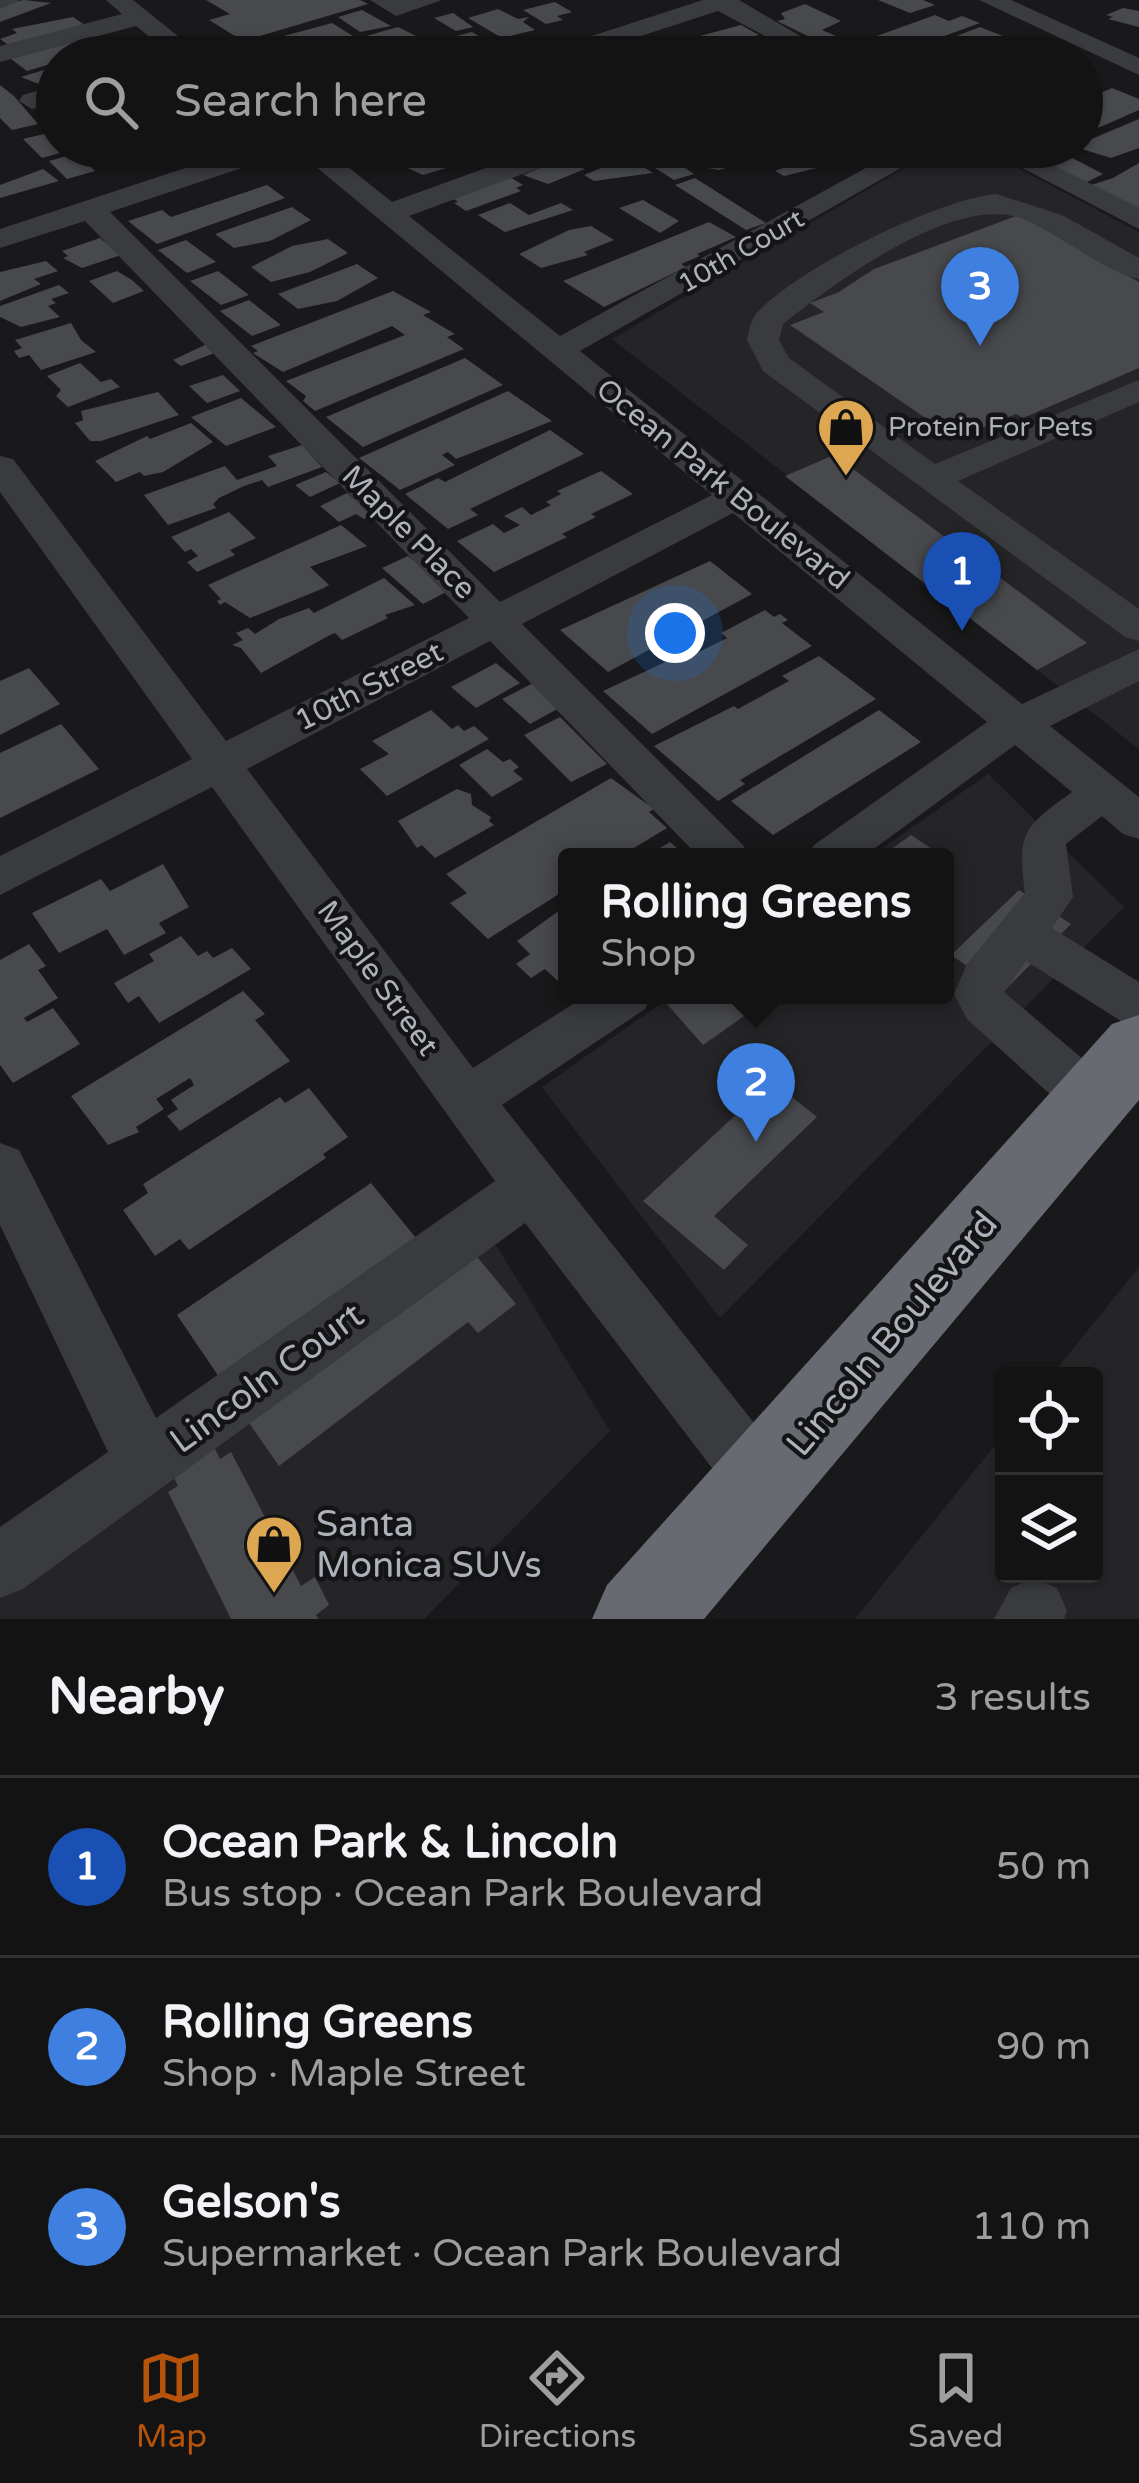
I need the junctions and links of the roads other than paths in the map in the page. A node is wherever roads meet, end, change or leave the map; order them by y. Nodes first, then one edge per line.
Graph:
1 (118, 0) edge
2 (430, 0) edge
3 (991, 0) edge
4 (723, 1) edge
5 (389, 5) edge
6 (615, 6) dead end
7 (140, 17) junction
8 (649, 25) junction
9 (68, 36) edge
10 (162, 36) edge
11 (615, 36) edge
12 (786, 36) edge
13 (1071, 36) edge
14 (36, 44) edge
15 (1103, 51) edge
16 (0, 54) edge
17 (1139, 67) edge
18 (214, 168) edge
19 (333, 168) edge
20 (512, 168) edge
21 (887, 168) edge
22 (1037, 168) edge
23 (90, 209) junction
24 (389, 212) junction
25 (1139, 220) edge
26 (0, 239) edge
27 (1139, 270) edge
28 (556, 350) junction
29 (1139, 390) edge
30 (0, 466) edge
31 (932, 479) junction
32 (738, 496) junction
33 (497, 620) junction
34 (1139, 628) edge
35 (1139, 663) edge
36 (1016, 723) junction
37 (220, 763) junction
38 (1121, 807) edge
39 (718, 848) edge
40 (842, 848) edge
41 (0, 877) edge
42 (1021, 933) junction
43 (612, 1004) edge
44 (1139, 1006) edge
45 (1116, 1072) edge
46 (467, 1100) junction
47 (0, 1167) edge
48 (531, 1187) junction
49 (146, 1464) junction
50 (763, 1484) junction
51 (0, 1566) edge
52 (641, 1619) edge

1 - 7 street
2 - 5 street
3 - 13 street
4 - 8 street
4 - 12 street
6 - 8 street
7 - 9 street
7 - 10 street
8 - 11 street
14 - 16 street
15 - 17 street
18 - 23 street
19 - 24 street, Ocean Park Boulevard
20 - 24 street
21 - 28 street, 10th Court
22 - 25 street
23 - 26 street
23 - 33 street, Maple Place
24 - 28 street, Ocean Park Boulevard
27 - 31 street
28 - 32 street, Ocean Park Boulevard
29 - 31 street
30 - 37 street, Maple Street
31 - 34 street
32 - 33 street, 10th Street
32 - 36 street, Ocean Park Boulevard
33 - 37 street, 10th Street
33 - 39 street, Maple Place
35 - 36 street
36 - 38 street, Ocean Park Boulevard
36 - 40 street
37 - 41 street, 10th Street
37 - 46 street, Maple Street
38 - 42 street
42 - 44 street
42 - 45 street
43 - 46 street
45 - 50 highway, Lincoln Boulevard
46 - 48 street, Maple Street
47 - 49 street
48 - 49 street, Lincoln Court
48 - 50 street, Maple Street
49 - 51 street, Lincoln Court
50 - 52 highway, Lincoln Boulevard

